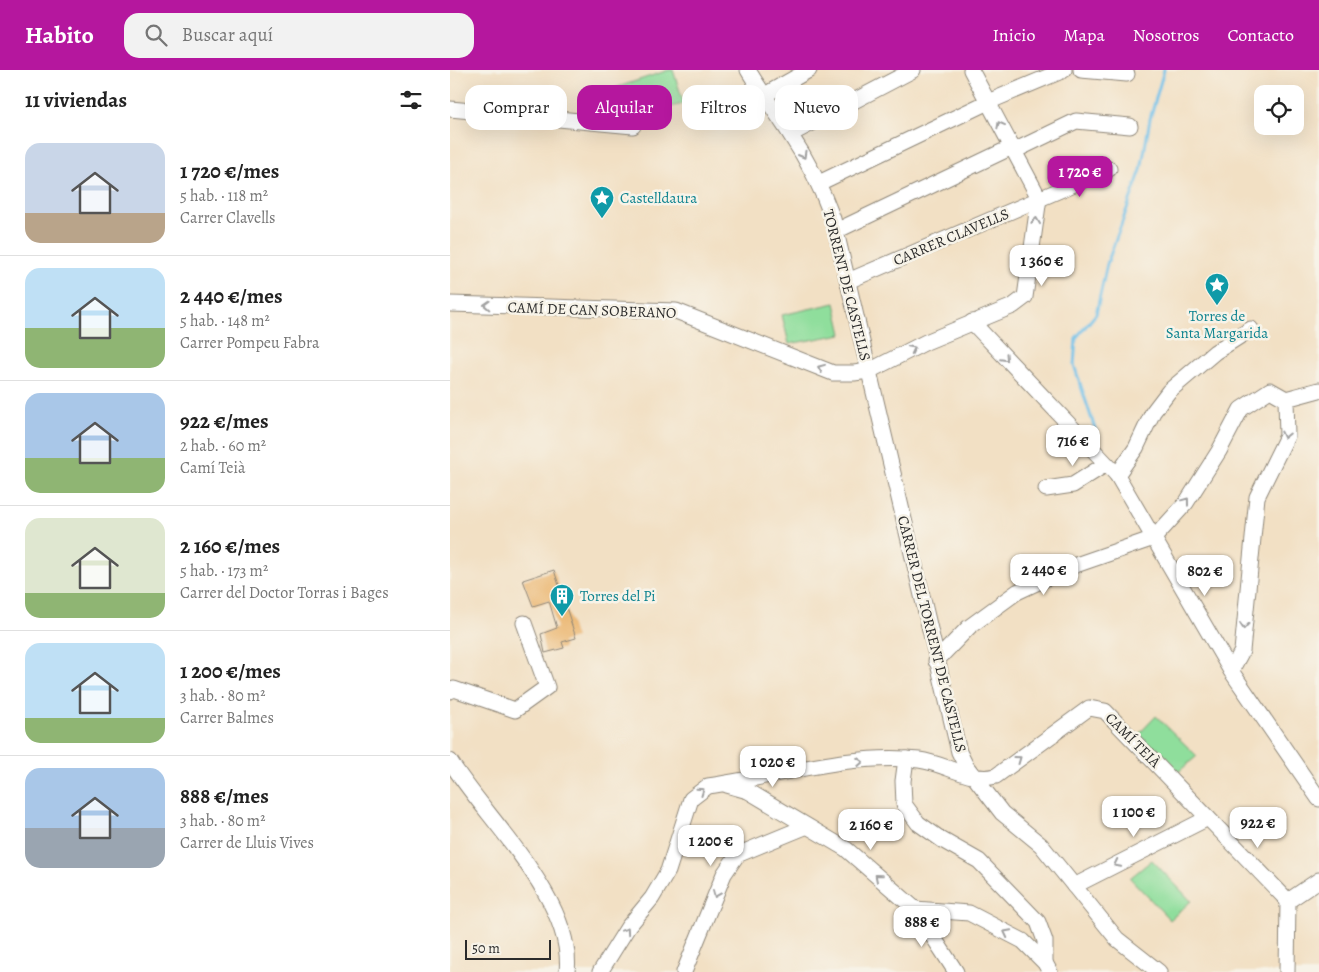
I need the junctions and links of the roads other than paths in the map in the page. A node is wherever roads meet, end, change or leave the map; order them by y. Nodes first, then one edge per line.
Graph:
1 (748, 70) edge
2 (810, 70) edge
3 (913, 70) edge
4 (970, 70) edge
5 (1064, 70) edge
6 (1081, 70) edge
7 (1128, 74) dead end
8 (757, 85) edge
9 (765, 95) edge
10 (765, 99) edge
11 (988, 102) junction
12 (450, 109) edge
13 (577, 121) edge
14 (1130, 126) dead end
15 (791, 134) junction
16 (1012, 147) junction
17 (1109, 169) dead end
18 (819, 183) junction
19 (1040, 198) junction
20 (836, 231) junction
21 (848, 281) junction
22 (450, 304) edge
23 (972, 322) junction
24 (1251, 329) dead end
25 (869, 371) junction
26 (1319, 390) edge
27 (1286, 399) junction
28 (1106, 464) junction
29 (1117, 475) junction
30 (1046, 489) dead end
31 (1154, 538) junction
32 (524, 623) dead end
33 (936, 661) junction
34 (1231, 671) junction
35 (450, 691) edge
36 (906, 758) junction
37 (450, 761) edge
38 (975, 777) junction
39 (724, 784) junction
40 (1319, 799) edge
41 (1208, 818) junction
42 (805, 827) junction
43 (1319, 880) edge
44 (1074, 886) junction
45 (1288, 901) junction
46 (915, 909) junction
47 (1047, 967) edge
48 (567, 972) edge
49 (600, 972) edge
50 (684, 972) edge
51 (956, 972) edge
52 (1159, 972) edge
53 (1286, 972) edge

1 - 8 street, TORRENT DE CASTELLS
2 - 9 street
3 - 15 street
4 - 11 street
5 - 11 street
6 - 7 street
10 - 15 street, TORRENT DE CASTELLS
16 -> 11 street
11 - 18 street
12 - 13 street
14 - 16 street
15 -> 18 street, TORRENT DE CASTELLS
16 - 19 street
16 - 20 street
17 - 19 street, CARRER CLAVELLS
18 - 20 street, TORRENT DE CASTELLS
19 - 21 street, CARRER CLAVELLS
23 -> 19 street, CAMÍ DE CAN SOBERANO
20 - 21 street, TORRENT DE CASTELLS
21 - 25 street, TORRENT DE CASTELLS
25 -> 22 street, CAMÍ DE CAN SOBERANO
25 -> 23 street, CAMÍ DE CAN SOBERANO
23 -> 28 street
24 - 29 street
25 - 33 street, CARRER DEL TORRENT DE CASTELLS
26 - 27 street
31 -> 27 street
27 -> 34 street
28 - 29 street
28 - 30 street
29 - 31 street
31 - 33 street
31 - 34 street
32 - 35 street
33 - 38 street, CARRER DEL TORRENT DE CASTELLS
34 - 40 street
36 - 38 street
39 -> 36 street
36 - 47 street
37 - 48 street
38 -> 41 street, CAMÍ TEIÀ
38 - 44 street, CARRER DEL TORRENT DE CASTELLS
39 - 42 street
49 -> 39 street
41 -> 44 street
41 - 45 street, CAMÍ TEIÀ
46 -> 42 street
42 -> 50 street
43 - 45 street
44 - 52 street, CARRER DEL TORRENT DE CASTELLS
45 - 53 street
47 -> 46 street
46 - 51 street

